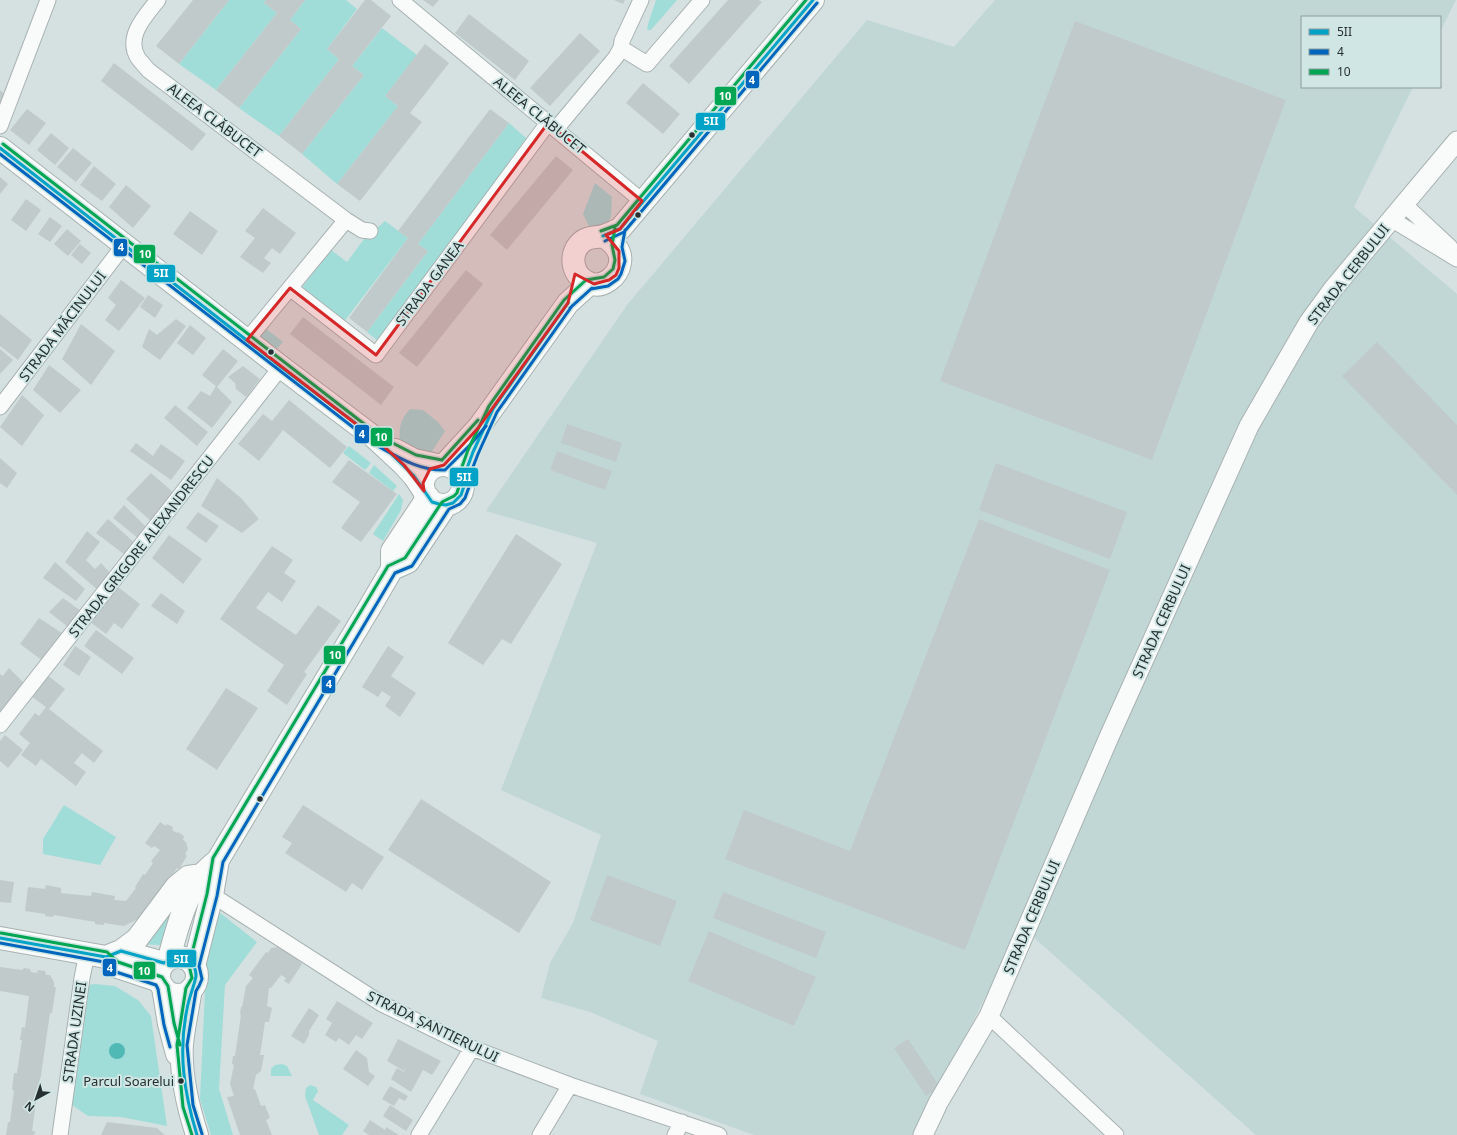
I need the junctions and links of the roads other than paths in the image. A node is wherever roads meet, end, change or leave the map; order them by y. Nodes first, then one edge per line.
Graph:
1 (48, 0) edge
2 (158, 0) edge
3 (400, 0) edge
4 (641, 0) edge
5 (702, 0) edge
6 (813, 0) edge
7 (621, 48) junction
8 (0, 126) edge
9 (552, 126) junction
10 (1457, 141) edge
11 (0, 148) edge
12 (642, 201) junction
13 (1404, 204) junction
14 (346, 220) junction
15 (1391, 220) junction
16 (370, 231) dead end
17 (613, 238) junction
18 (124, 245) junction
19 (1457, 253) edge
20 (1457, 258) edge
21 (583, 278) junction
22 (290, 288) junction
23 (247, 340) junction
24 (281, 367) junction
25 (0, 407) edge
26 (493, 409) junction
27 (378, 441) junction
28 (440, 465) junction
29 (463, 479) junction
30 (433, 498) junction
31 (0, 725) edge
32 (210, 868) junction
33 (212, 895) junction
34 (0, 938) edge
35 (105, 954) junction
36 (194, 966) junction
37 (164, 972) junction
38 (192, 989) junction
39 (989, 1016) junction
40 (472, 1048) junction
41 (184, 1080) junction
42 (570, 1085) junction
43 (679, 1129) edge
44 (60, 1135) edge
45 (197, 1135) edge
46 (419, 1135) edge
47 (540, 1135) edge
48 (719, 1135) edge
49 (923, 1135) edge
50 (1116, 1135) edge

1 - 8 street
2 - 14 street, ALEEA CLĂBUCET
3 - 9 street, ALEEA CLĂBUCET
4 - 7 street, STRADA GANEA
5 - 7 street
6 - 12 main road
7 - 9 street, STRADA GANEA
9 - 12 street, ALEEA CLĂBUCET
9 - 22 street, STRADA GANEA
10 - 13 street, STRADA CERBULUI
11 - 18 main road
12 - 17 main road
13 - 15 street, STRADA CERBULUI
13 - 19 street
14 - 16 street, ALEEA CLĂBUCET
14 - 22 street
15 - 20 street
15 - 39 street, STRADA CERBULUI
17 - 21 main road
17 - 21 main road
18 - 23 main road
18 - 25 street, STRADA MĂCINULUI
21 - 26 main road
22 - 23 street
23 - 24 main road
24 - 27 main road
24 - 31 street, STRADA GRIGORE ALEXANDRESCU
26 - 28 main road
26 - 29 main road
27 - 28 main road
27 - 30 main road
28 - 29 main road
28 - 30 main road
29 - 30 main road
30 - 32 main road
32 - 33 main road
32 - 35 main road
32 - 37 main road
33 - 36 main road
33 - 40 street, STRADA ȘANTIERULUI
34 - 35 main road
35 - 37 main road
35 - 44 street, STRADA UZINEI
36 - 37 main road
36 - 38 main road
37 - 38 main road
37 - 41 main road
38 - 41 main road
39 - 49 street, STRADA CERBULUI
39 - 50 street
40 - 42 street, STRADA ȘANTIERULUI
40 - 46 street
41 - 45 main road
42 - 43 street, STRADA ȘANTIERULUI
42 - 47 street
43 - 48 street, STRADA ȘANTIERULUI

